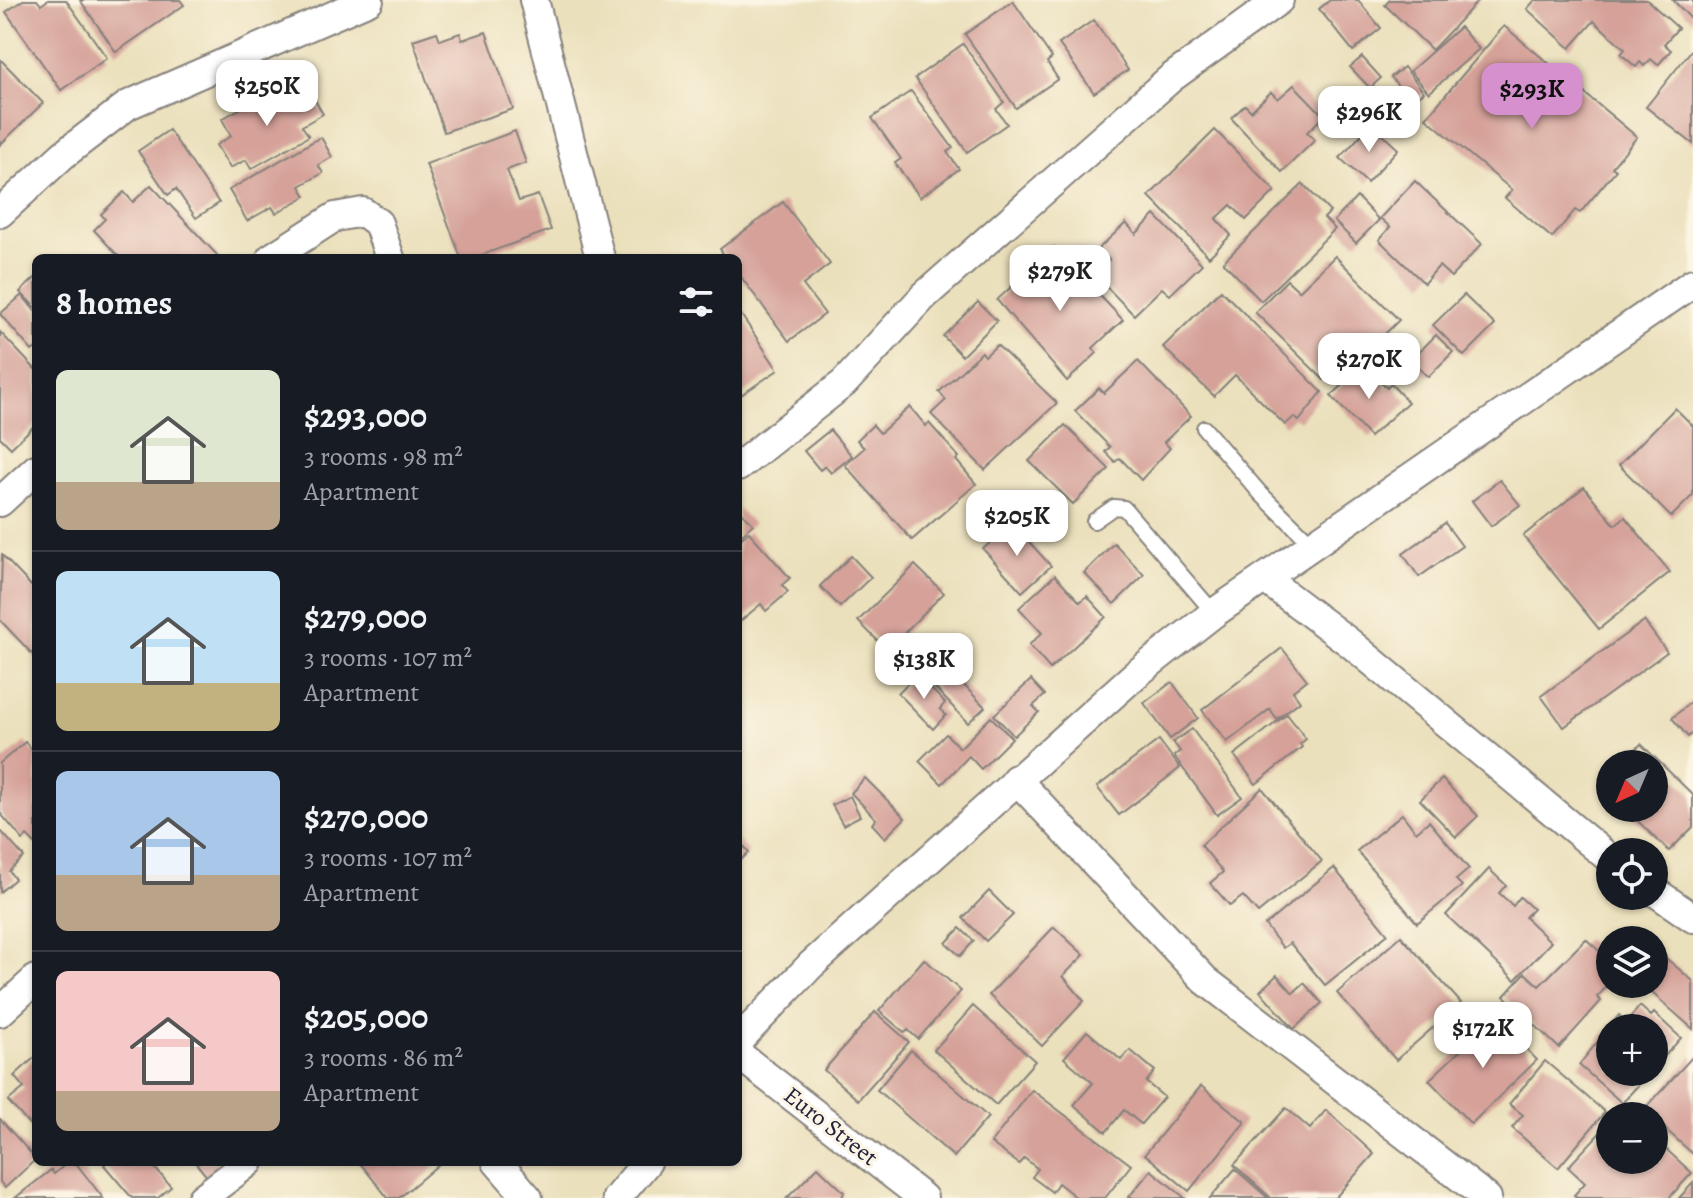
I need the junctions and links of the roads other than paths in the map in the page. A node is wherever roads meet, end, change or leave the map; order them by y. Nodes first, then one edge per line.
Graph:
1 (369, 0) edge
2 (534, 0) edge
3 (1279, 0) edge
4 (0, 213) edge
5 (277, 254) edge
6 (389, 254) edge
7 (599, 254) edge
8 (1693, 283) edge
9 (1204, 428) dead end
10 (742, 464) edge
11 (32, 473) edge
12 (0, 502) edge
13 (1094, 521) dead end
14 (1313, 545) junction
15 (1265, 579) junction
16 (1214, 613) junction
17 (1016, 779) junction
18 (1596, 847) edge
19 (1668, 901) edge
20 (1693, 918) edge
21 (32, 983) edge
22 (0, 1012) edge
23 (742, 1037) edge
24 (742, 1057) edge
25 (244, 1166) edge
26 (500, 1166) edge
27 (644, 1166) edge
28 (202, 1198) edge
29 (528, 1198) edge
30 (617, 1198) edge
31 (923, 1198) edge
32 (1487, 1198) edge

1 - 4 street
2 - 7 street
3 - 10 street
5 - 6 street
8 - 14 street
9 - 14 lane
11 - 12 street
13 - 16 lane
14 - 15 street
15 - 16 street
15 - 18 street
16 - 17 street
17 - 23 street
17 - 32 street
19 - 20 street
21 - 22 street
24 - 31 street, Euro Street
25 - 28 street
26 - 29 street
27 - 30 street

